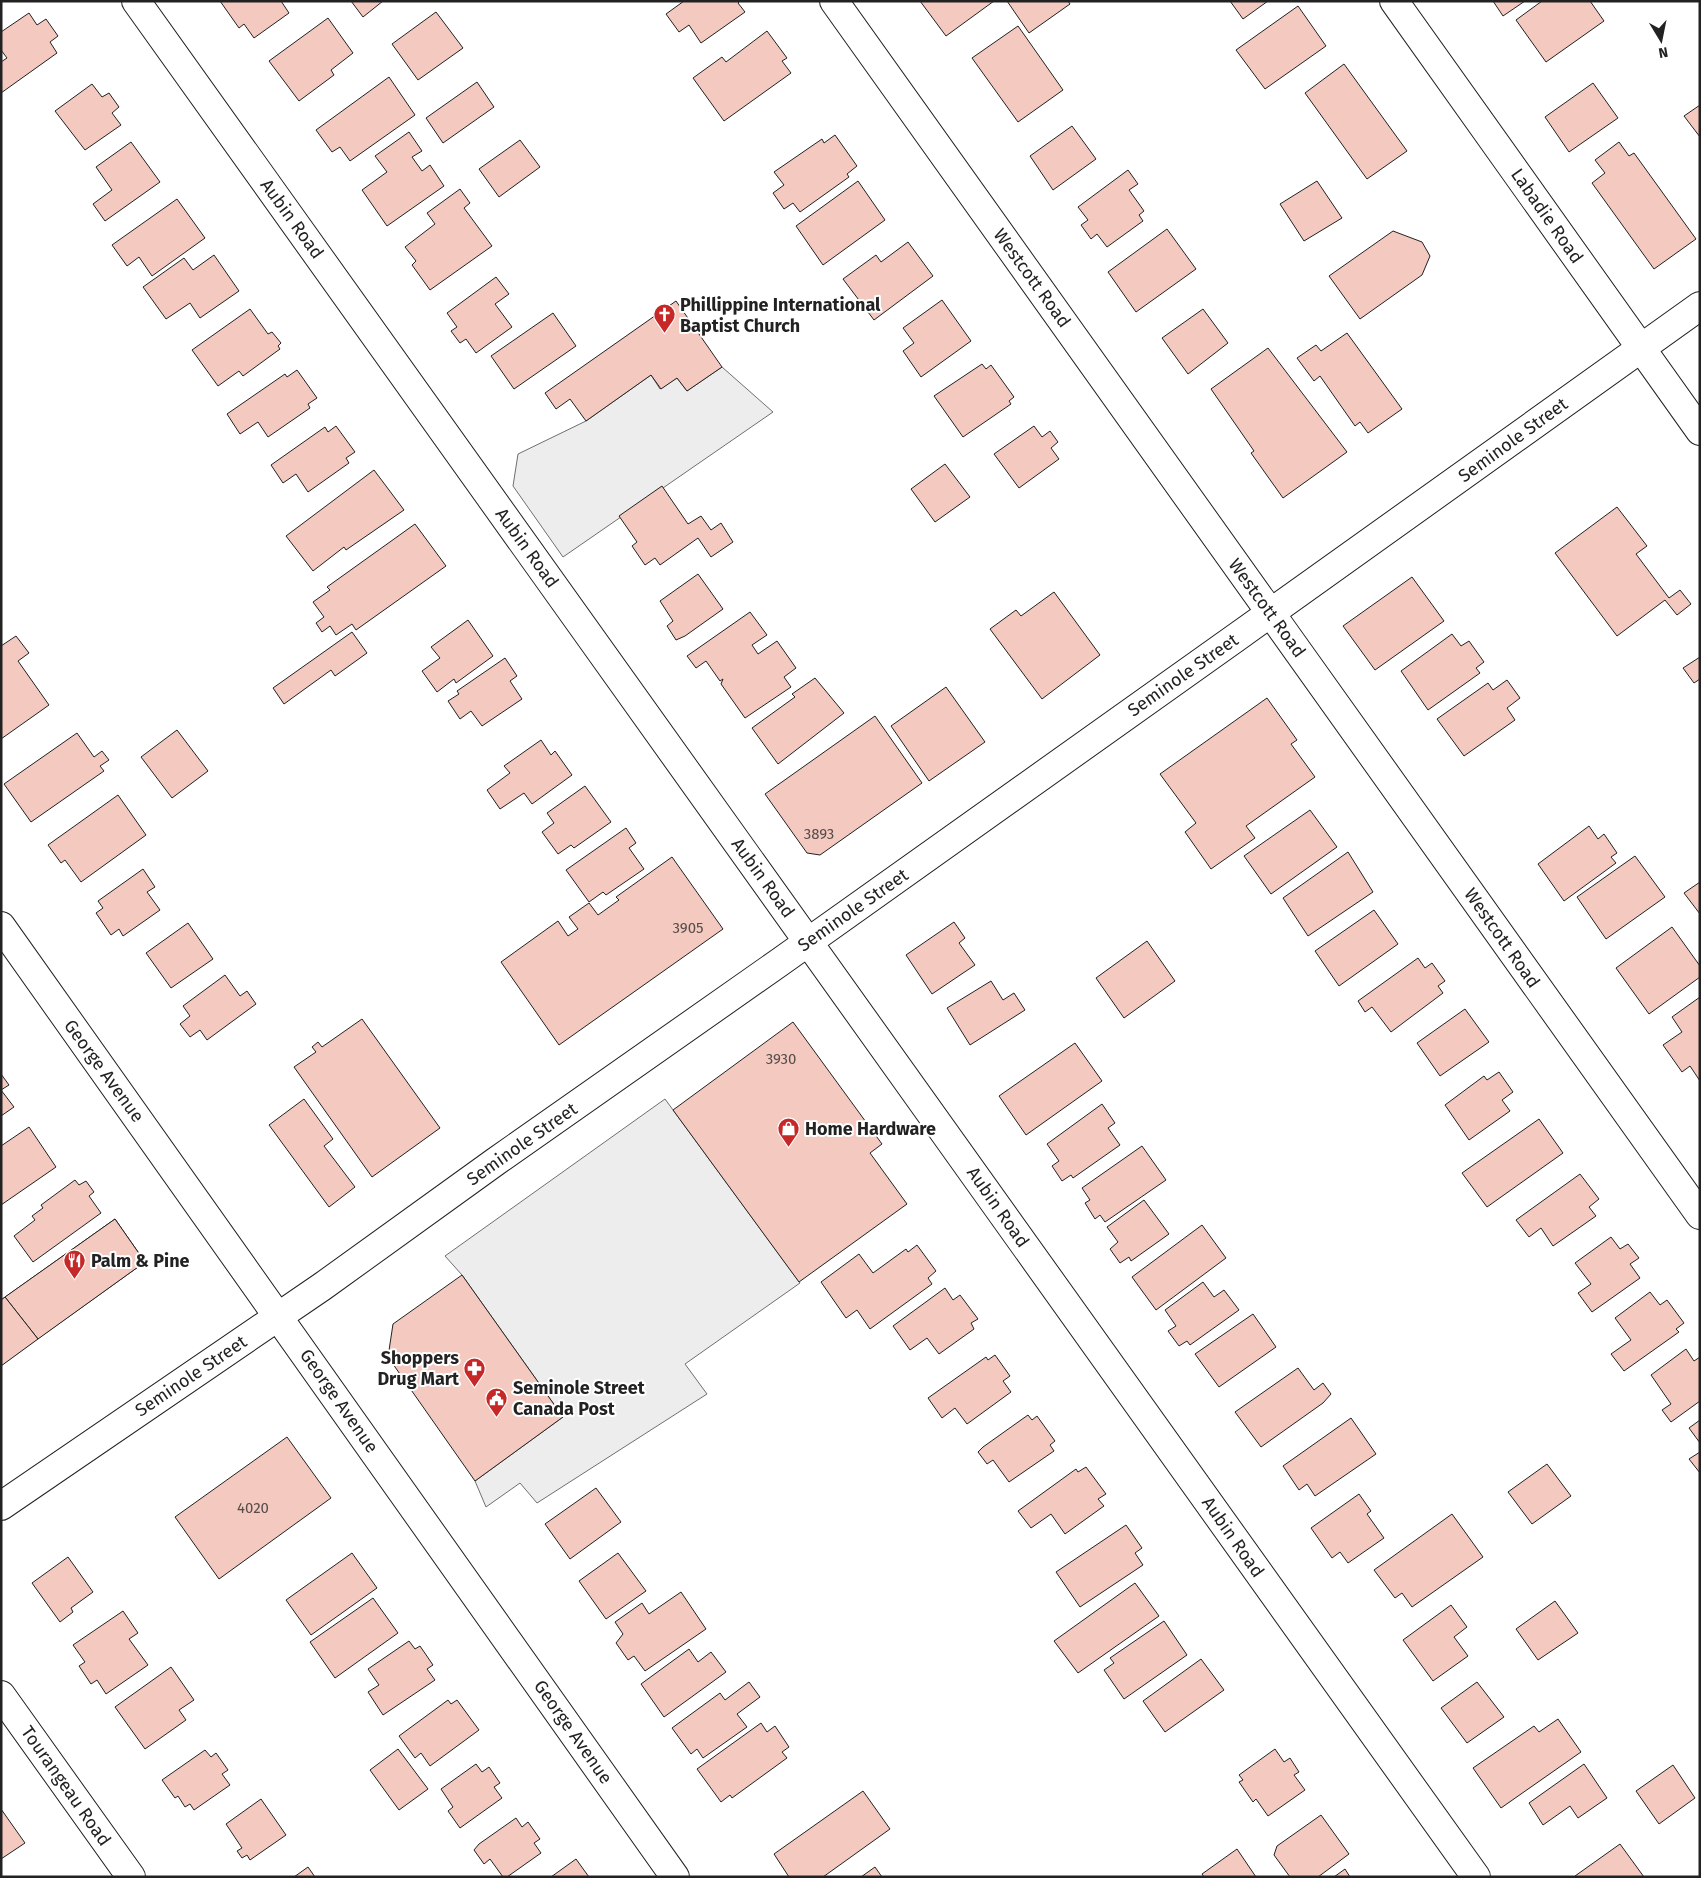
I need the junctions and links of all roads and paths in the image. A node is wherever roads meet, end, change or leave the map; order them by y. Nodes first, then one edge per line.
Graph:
1 (136, 1) edge
2 (834, 1) edge
3 (1394, 1) edge
4 (1700, 306) edge
5 (1641, 348) junction
6 (1700, 431) edge
7 (1270, 613) junction
8 (1, 926) edge
9 (808, 942) junction
10 (1700, 1215) edge
11 (280, 1317) junction
12 (1, 1506) edge
13 (1, 1695) edge
14 (131, 1877) edge
15 (675, 1877) edge
16 (1476, 1877) edge

1 - 9 street, Aubin Road
2 - 7 street, Westcott Road
3 - 5 street, Labadie Road
4 - 5 street, Seminole Street
5 - 6 street, Labadie Road
5 - 7 street, Seminole Street
7 - 9 street, Seminole Street
7 - 10 street, Westcott Road
8 - 11 street, George Avenue
9 - 11 street, Seminole Street
9 - 16 street, Aubin Road
11 - 12 street, Seminole Street
11 - 15 street, George Avenue
13 - 14 street, Tourangeau Road

